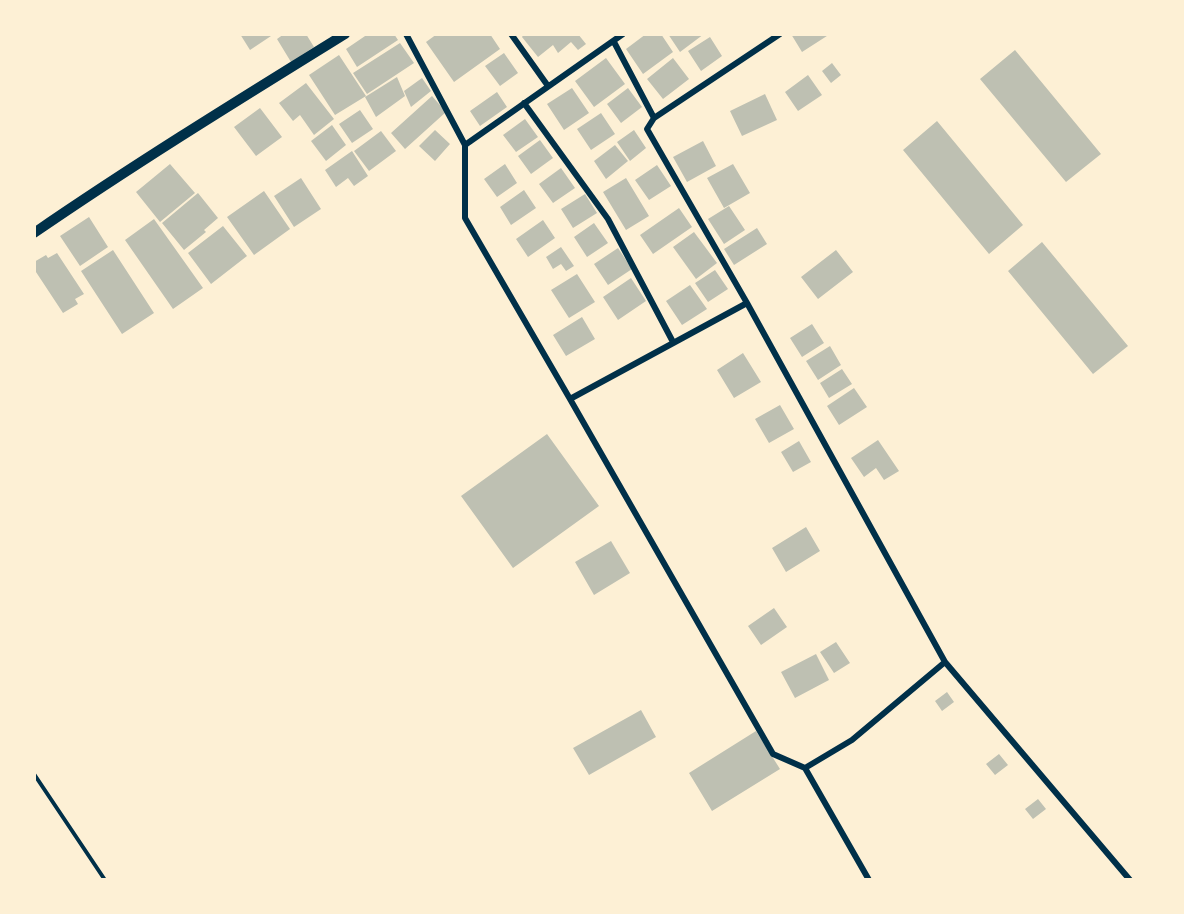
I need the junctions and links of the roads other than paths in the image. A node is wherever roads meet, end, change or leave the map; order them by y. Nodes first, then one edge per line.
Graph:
1 (345, 34) edge
2 (406, 34) edge
3 (511, 34) edge
4 (623, 34) edge
5 (780, 34) edge
6 (614, 42) junction
7 (548, 86) junction
8 (524, 103) junction
9 (654, 118) junction
10 (465, 145) junction
11 (34, 233) edge
12 (747, 303) junction
13 (673, 342) junction
14 (570, 399) junction
15 (945, 662) junction
16 (805, 768) junction
17 (868, 879) edge
18 (1130, 879) edge

1 - 11 street
2 - 10 street
3 - 7 street
4 - 6 street
5 - 9 street
6 - 7 street
6 - 9 street
7 - 8 street
8 - 10 street
8 - 13 street
9 - 12 street
10 - 14 street
12 - 13 street
12 - 15 street
13 - 14 street
14 - 16 street
15 - 16 street
15 - 18 street
16 - 17 street

